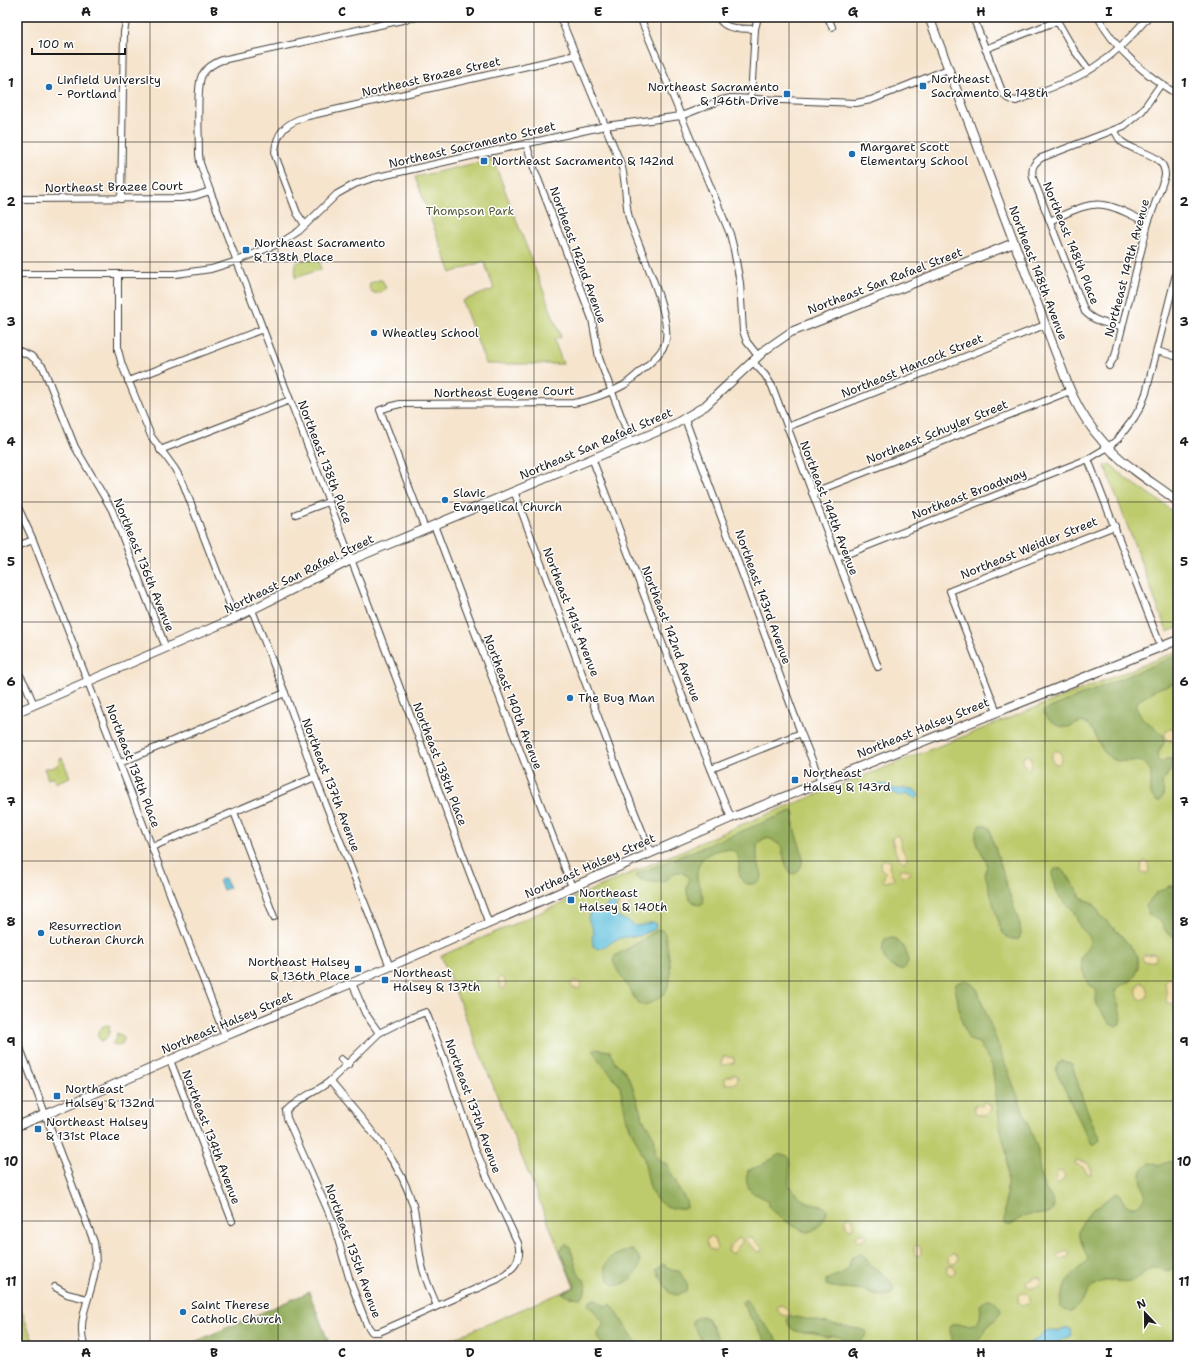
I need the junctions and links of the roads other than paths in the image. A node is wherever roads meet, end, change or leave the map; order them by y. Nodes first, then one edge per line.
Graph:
1 (127, 17) edge
2 (416, 17) edge
3 (560, 17) edge
4 (640, 17) edge
5 (718, 17) edge
6 (758, 17) edge
7 (828, 17) edge
8 (929, 17) edge
9 (973, 17) edge
10 (1098, 17) edge
11 (1148, 17) edge
12 (403, 18) edge
13 (1056, 19) edge
14 (832, 26) dead end
15 (755, 28) junction
16 (1119, 47) junction
17 (985, 49) junction
18 (576, 55) junction
19 (948, 69) junction
20 (1089, 70) junction
21 (1161, 84) junction
22 (1178, 96) edge
23 (751, 98) junction
24 (680, 116) junction
25 (605, 126) junction
26 (1115, 131) junction
27 (526, 143) junction
28 (210, 191) junction
29 (17, 199) edge
30 (121, 199) junction
31 (1050, 221) junction
32 (1148, 223) junction
33 (305, 225) junction
34 (1014, 243) junction
35 (237, 261) junction
36 (1178, 266) edge
37 (17, 274) edge
38 (118, 274) junction
39 (1045, 325) junction
40 (1122, 327) junction
41 (263, 329) junction
42 (17, 350) edge
43 (1157, 352) junction
44 (1178, 357) edge
45 (755, 358) junction
46 (1109, 366) dead end
47 (128, 381) junction
48 (611, 391) junction
49 (1070, 391) junction
50 (290, 400) junction
51 (685, 419) junction
52 (787, 427) junction
53 (631, 442) junction
54 (1108, 447) junction
55 (160, 450) junction
56 (592, 458) junction
57 (1088, 458) junction
58 (514, 491) junction
59 (812, 493) junction
60 (328, 502) junction
61 (1178, 502) edge
62 (17, 505) edge
63 (296, 514) dead end
64 (434, 525) junction
65 (1115, 526) junction
66 (425, 529) junction
67 (33, 540) junction
68 (17, 546) edge
69 (837, 558) junction
70 (351, 560) junction
71 (252, 610) junction
72 (236, 618) junction
73 (1178, 640) edge
74 (1162, 647) junction
75 (166, 648) junction
76 (878, 667) dead end
77 (17, 670) edge
78 (88, 681) junction
79 (284, 693) junction
80 (34, 704) junction
81 (17, 712) edge
82 (997, 712) junction
83 (802, 733) junction
84 (120, 763) junction
85 (710, 769) junction
86 (315, 777) junction
87 (821, 782) junction
88 (234, 812) junction
89 (731, 818) junction
90 (152, 847) junction
91 (651, 852) junction
92 (572, 887) junction
93 (274, 917) dead end
94 (489, 924) junction
95 (390, 967) junction
96 (352, 983) junction
97 (379, 1033) junction
98 (225, 1036) junction
99 (17, 1040) edge
100 (341, 1059) dead end
101 (170, 1060) junction
102 (348, 1064) junction
103 (330, 1081) junction
104 (46, 1114) junction
105 (17, 1126) edge
106 (232, 1221) dead end
107 (56, 1287) dead end
108 (87, 1299) junction
109 (437, 1306) junction
110 (84, 1346) edge

1 - 30 street
2 - 12 street
3 - 18 street
4 - 24 street, Northeast 144th Avenue
5 - 15 street
6 - 15 street
7 - 14 street
8 - 19 main road, Northeast 148th Avenue
9 - 17 street
10 - 16 street
11 - 16 street
12 - 28 street, Northeast 138th Place
13 - 17 street
13 - 20 street
15 - 23 street
16 - 20 street
16 - 21 street
17 - 20 street
18 - 25 street
18 - 33 street, Northeast Brazee Street
19 - 23 street, Northeast Sacramento Street
19 - 34 main road, Northeast 148th Avenue
21 - 22 street
21 - 26 street
23 - 24 street, Northeast Sacramento Street
24 - 25 street, Northeast Sacramento Street
24 - 45 street, Northeast 144th Avenue
25 - 27 street, Northeast Sacramento Street
25 - 48 street, Northeast Eugene Court
26 - 31 street, Northeast 148th Place
26 - 32 street, Northeast 149th Avenue
27 - 33 street, Northeast Sacramento Street
27 - 48 street, Northeast 142nd Avenue
28 - 30 street, Northeast Brazee Court
28 - 35 street, Northeast 138th Place
29 - 30 street, Northeast Brazee Court
31 - 32 street
31 - 40 street, Northeast 148th Place
32 - 40 street, Northeast 149th Avenue
33 - 35 street, Northeast Sacramento Street
34 - 39 main road, Northeast 148th Avenue
34 - 45 main road, Northeast San Rafael Street
35 - 38 street, Northeast Sacramento Street
35 - 41 street, Northeast 138th Place
36 - 43 street
37 - 38 street, Northeast Sacramento Street
38 - 47 street
39 - 49 main road, Northeast 148th Avenue
39 - 52 street, Northeast Hancock Street
40 - 46 street, Northeast 149th Avenue
41 - 47 street
41 - 50 street, Northeast 138th Place
42 - 75 street, Northeast 136th Avenue
43 - 44 street
43 - 54 street
45 - 51 main road, Northeast San Rafael Street
45 - 52 street, Northeast 144th Avenue
47 - 55 street
48 - 53 street, Northeast 142nd Avenue
48 - 66 street, Northeast Eugene Court
49 - 54 main road, Northeast 148th Avenue
49 - 59 street, Northeast Schuyler Street
50 - 55 street
50 - 60 street, Northeast 138th Place
51 - 53 main road, Northeast San Rafael Street
51 - 83 street, Northeast 143rd Avenue
52 - 59 street, Northeast 144th Avenue
53 - 56 main road, Northeast San Rafael Street
54 - 57 street, Northeast Broadway
54 - 61 main road, Northeast 148th Avenue
55 - 72 street
56 - 58 main road, Northeast San Rafael Street
56 - 85 street, Northeast 142nd Avenue
57 - 65 street
57 - 69 street, Northeast Broadway
58 - 64 main road, Northeast San Rafael Street
58 - 91 street, Northeast 141st Avenue
59 - 69 street, Northeast 144th Avenue
60 - 63 street
60 - 70 street, Northeast 138th Place
62 - 67 street, Northeast 134th Place
64 - 66 main road, Northeast San Rafael Street
64 - 92 street, Northeast 140th Avenue
65 - 74 street
65 - 82 street, Northeast Weidler Street
66 - 70 main road, Northeast San Rafael Street
67 - 68 street
67 - 78 street, Northeast 134th Place
69 - 76 street, Northeast 144th Avenue
70 - 71 main road, Northeast San Rafael Street
70 - 94 street, Northeast 138th Place
71 - 72 main road, Northeast San Rafael Street
71 - 79 street, Northeast 137th Avenue
72 - 75 main road, Northeast San Rafael Street
73 - 74 main road, Northeast Halsey Street
74 - 82 main road, Northeast Halsey Street
75 - 78 main road, Northeast San Rafael Street
77 - 80 street
78 - 80 main road, Northeast San Rafael Street
78 - 84 street, Northeast 134th Place
79 - 84 street
79 - 86 street, Northeast 137th Avenue
80 - 81 main road, Northeast San Rafael Street
82 - 87 main road, Northeast Halsey Street
83 - 85 street
83 - 87 street, Northeast 143rd Avenue
84 - 90 street, Northeast 134th Place
85 - 89 street, Northeast 142nd Avenue
86 - 88 street
86 - 95 street, Northeast 137th Avenue
87 - 89 main road, Northeast Halsey Street
88 - 90 street
88 - 93 street
89 - 91 main road, Northeast Halsey Street
90 - 98 street, Northeast 134th Place
91 - 92 main road, Northeast Halsey Street
92 - 94 main road, Northeast Halsey Street
94 - 95 main road, Northeast Halsey Street
95 - 96 main road, Northeast Halsey Street
96 - 97 street
96 - 98 main road, Northeast Halsey Street
97 - 102 street
97 - 109 street, Northeast 137th Avenue
98 - 101 main road, Northeast Halsey Street
99 - 104 street
100 - 102 street
101 - 104 main road, Northeast Halsey Street
101 - 106 street, Northeast 134th Avenue
102 - 103 street
103 - 109 street
103 - 109 street, Northeast 135th Avenue
104 - 105 main road, Northeast Halsey Street
104 - 108 street
107 - 108 street
108 - 110 street

